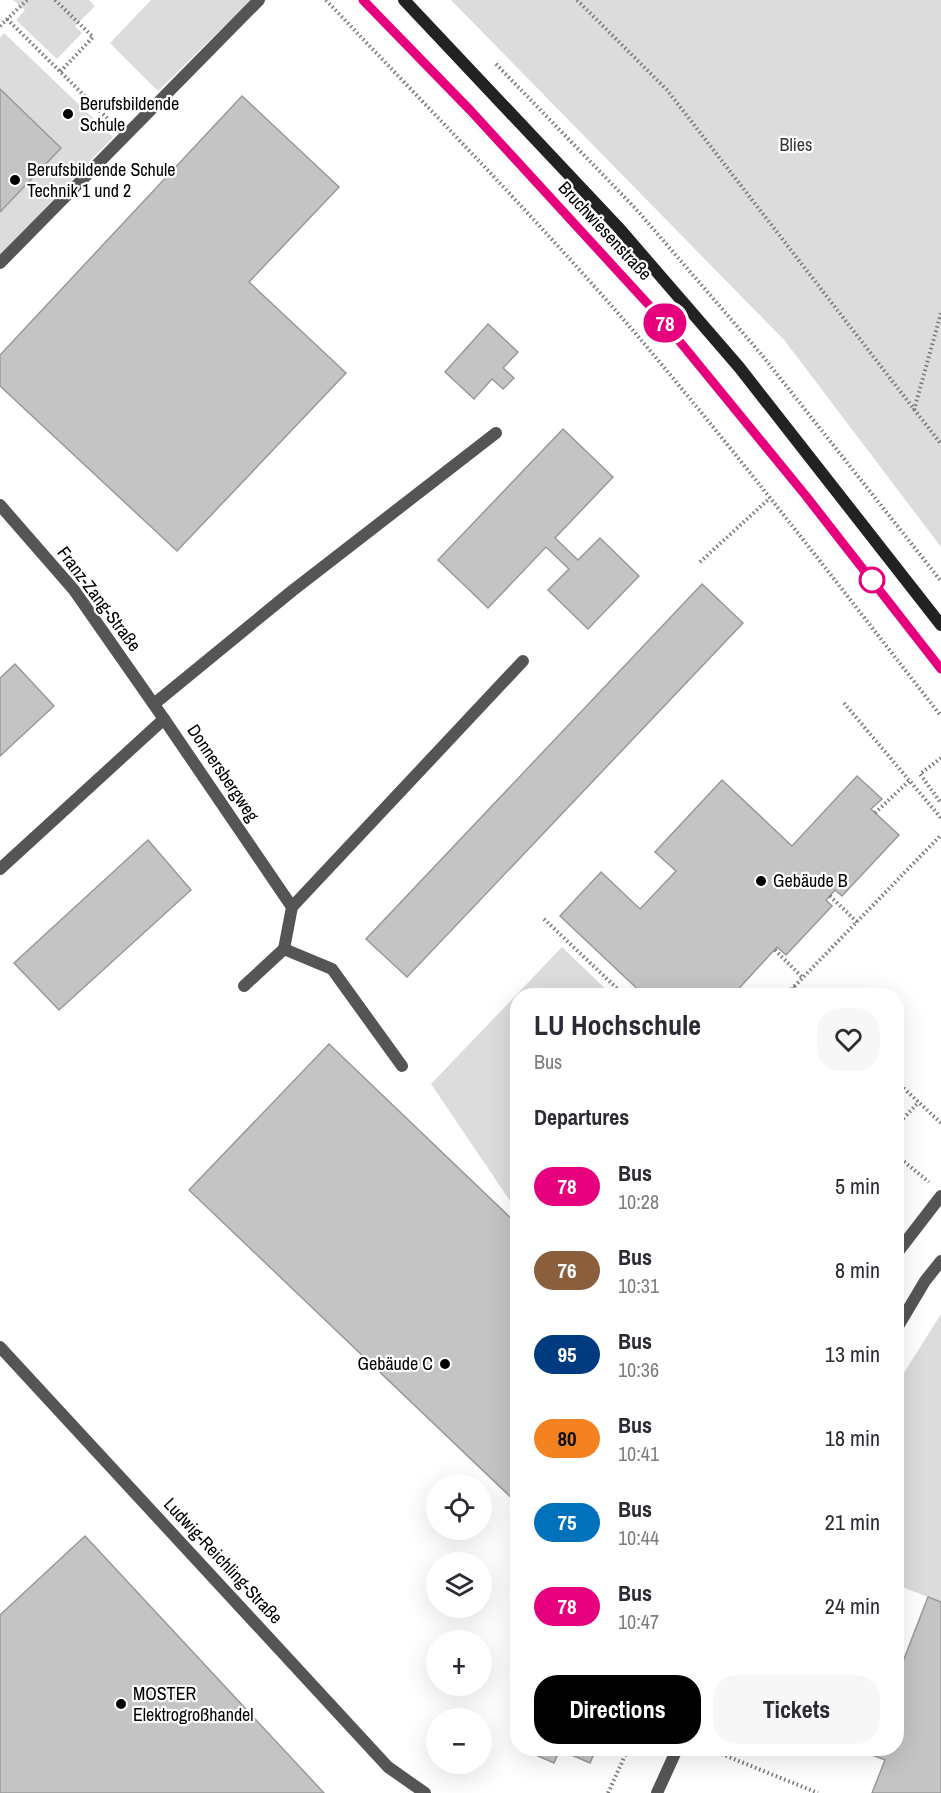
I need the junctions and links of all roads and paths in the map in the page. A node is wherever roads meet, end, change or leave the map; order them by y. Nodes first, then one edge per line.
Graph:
1 (27, 0) edge
2 (55, 0) edge
3 (259, 0) edge
4 (326, 0) edge
5 (363, 0) edge
6 (404, 0) edge
7 (577, 0) edge
8 (7, 19) junction
9 (0, 26) edge
10 (60, 72) junction
11 (125, 136) junction
12 (0, 263) edge
13 (941, 313) edge
14 (914, 410) junction
15 (496, 433) dead end
16 (941, 444) edge
17 (770, 498) junction
18 (0, 505) edge
19 (700, 562) dead end
20 (941, 625) edge
21 (523, 661) dead end
22 (941, 669) edge
23 (844, 703) dead end
24 (154, 704) junction
25 (941, 716) edge
26 (165, 719) junction
27 (941, 758) edge
28 (910, 780) junction
29 (941, 803) edge
30 (875, 813) dead end
31 (941, 818) edge
32 (941, 835) edge
33 (0, 869) edge
34 (830, 896) dead end
35 (292, 907) junction
36 (544, 920) dead end
37 (857, 922) junction
38 (284, 948) junction
39 (775, 950) dead end
40 (802, 977) junction
41 (244, 986) dead end
42 (793, 987) edge
43 (617, 988) edge
44 (402, 1066) dead end
45 (904, 1088) edge
46 (919, 1102) junction
47 (904, 1118) edge
48 (941, 1123) edge
49 (904, 1162) edge
50 (933, 1185) dead end
51 (941, 1196) edge
52 (904, 1244) edge
53 (941, 1261) edge
54 (904, 1316) edge
55 (0, 1347) edge
56 (625, 1756) edge
57 (674, 1756) edge
58 (727, 1756) edge
59 (425, 1793) edge
60 (608, 1793) edge
61 (657, 1793) edge
62 (818, 1793) edge

1 - 8 path
2 - 10 path
3 - 11 street
4 - 17 path
5 - 22 main road, Bruchwiesenstraße
6 - 20 main road, Bruchwiesenstraße
7 - 14 path
8 - 9 path
8 - 10 path
10 - 11 path
11 - 12 street
13 - 14 path
14 - 16 path
15 - 24 street
17 - 19 path
17 - 25 path
18 - 24 street, Franz-Zang-Straße
21 - 35 street
23 - 28 path
24 - 26 street, Franz-Zang-Straße
26 - 33 street, Donnersbergweg
26 - 35 street, Donnersbergweg
27 - 29 path
28 - 30 path
28 - 31 path
32 - 37 path
34 - 37 path
35 - 38 street
36 - 43 path
37 - 40 path
38 - 41 street
38 - 44 street
39 - 40 path
40 - 42 path
45 - 46 path
46 - 47 path
46 - 48 path
49 - 50 path
51 - 52 street
53 - 54 street
55 - 59 street, Ludwig-Reichling-Straße
56 - 60 path
57 - 61 street
58 - 62 path

